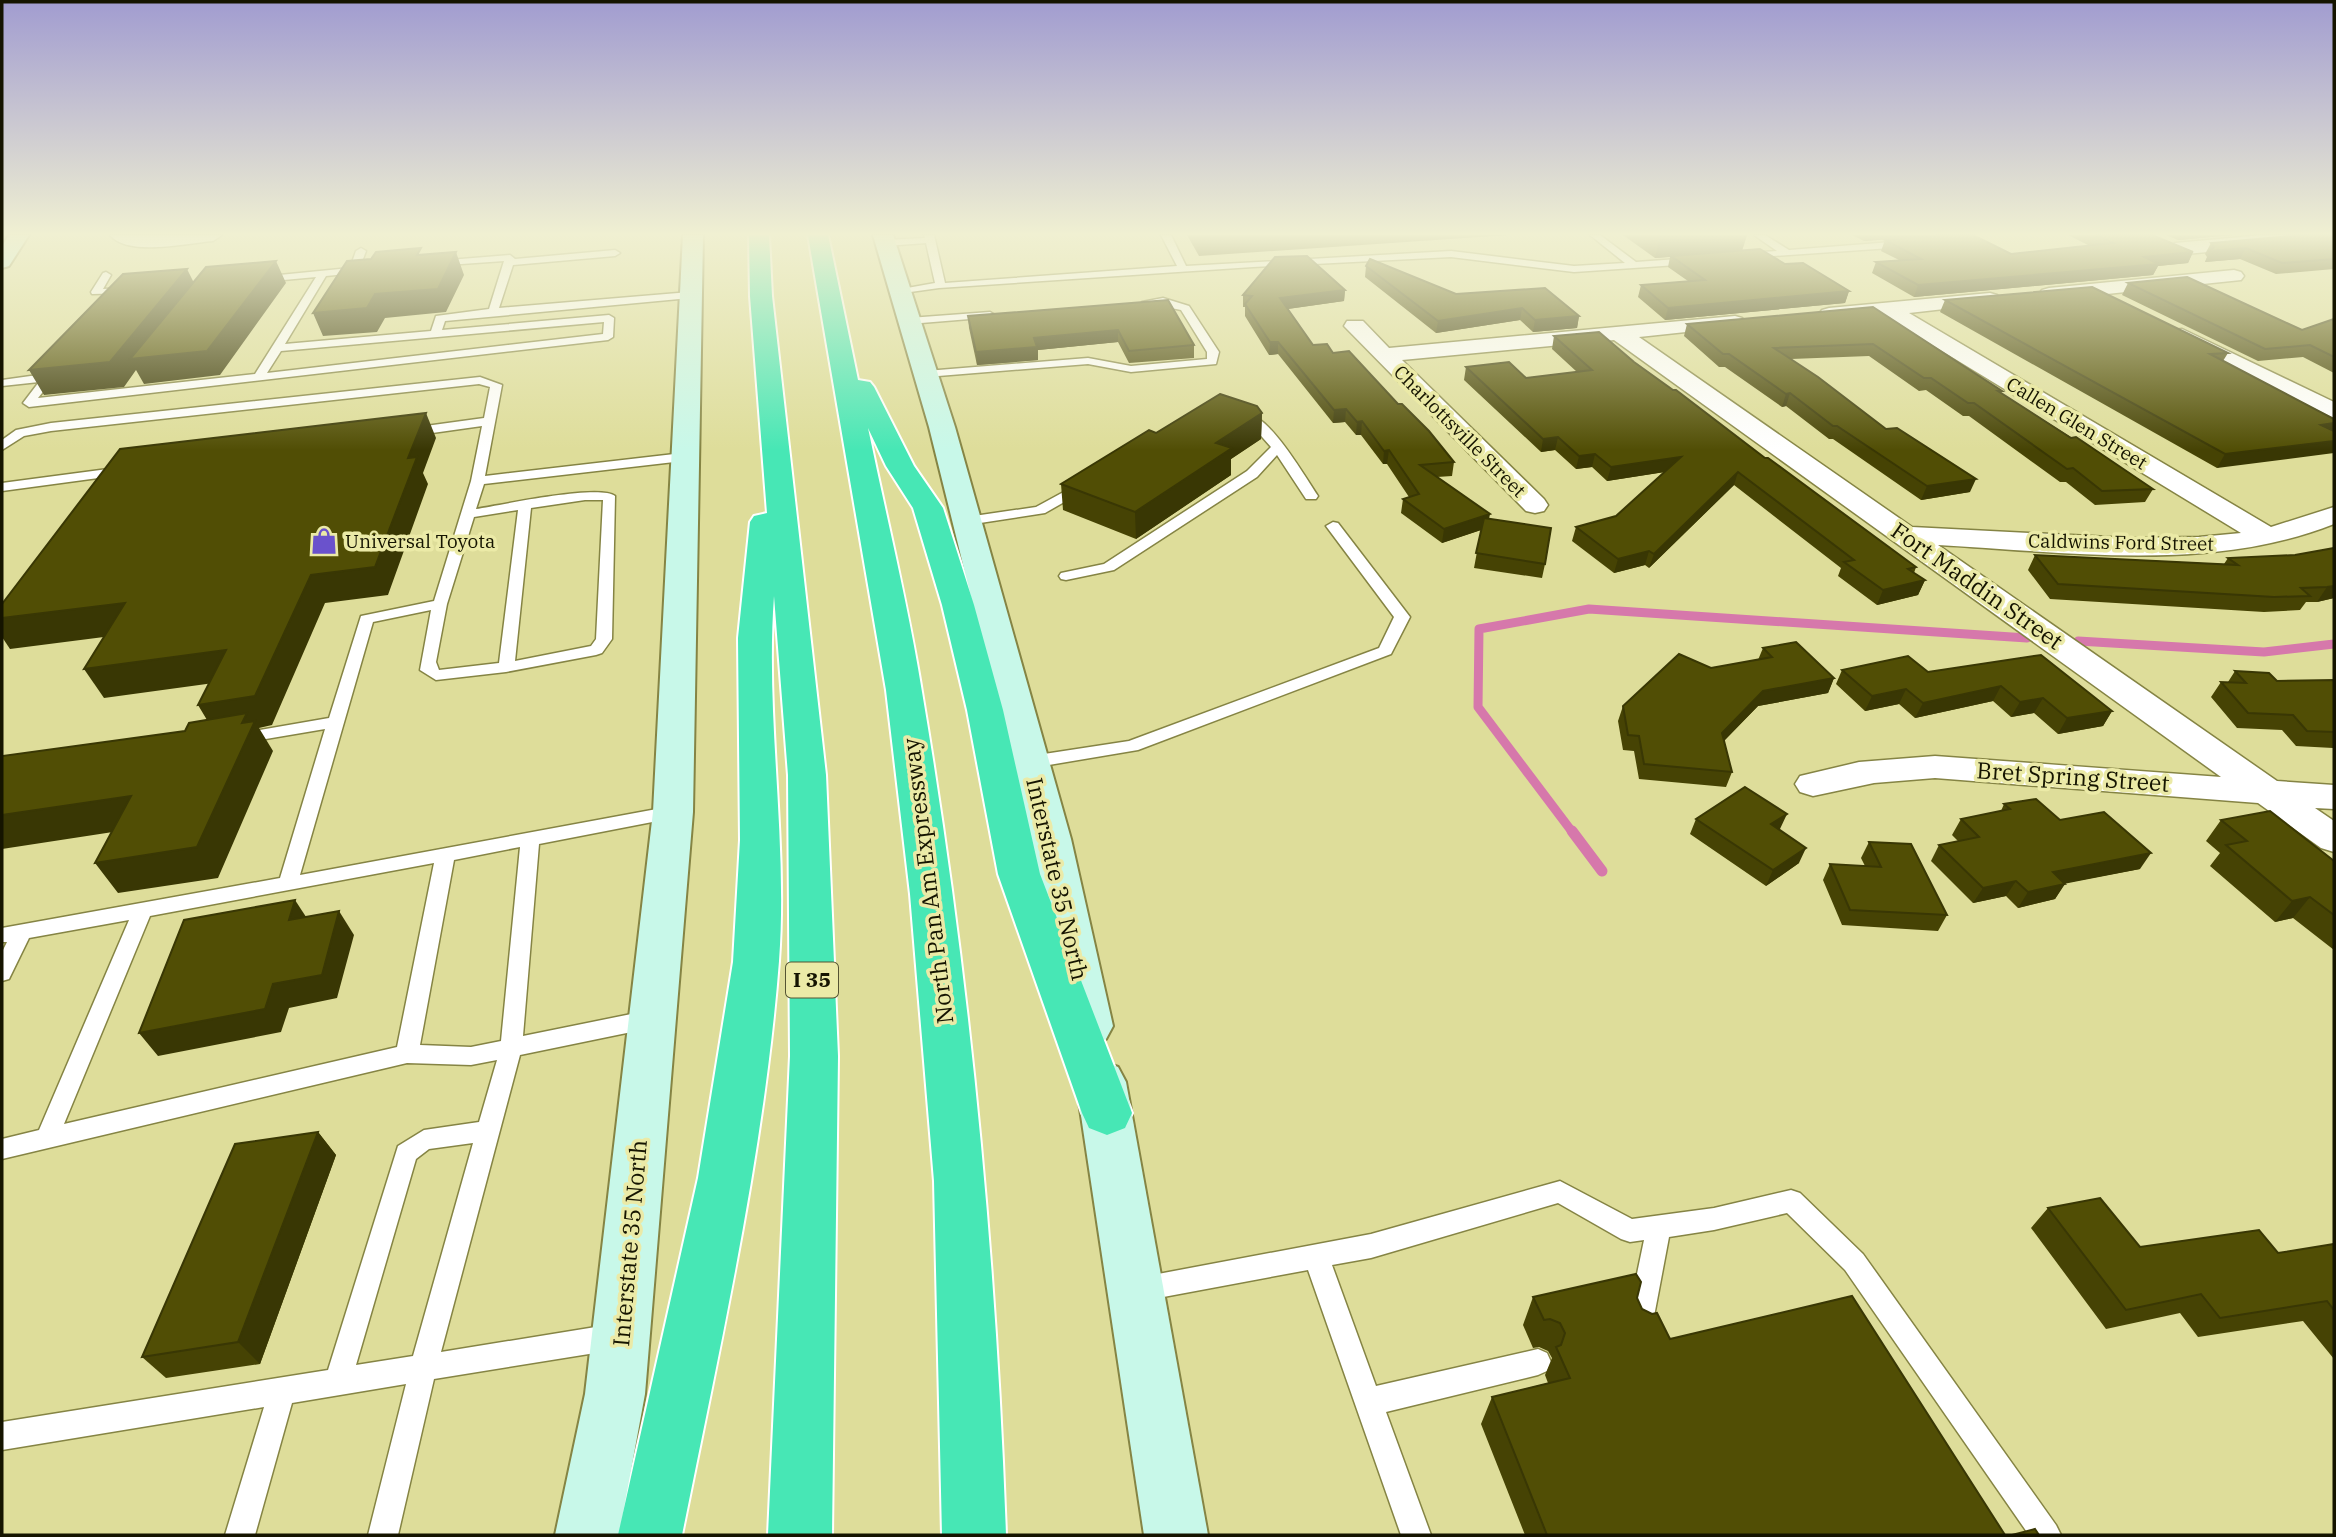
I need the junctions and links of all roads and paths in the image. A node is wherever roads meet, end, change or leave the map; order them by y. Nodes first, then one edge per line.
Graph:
1 (905, 306) edge
2 (303, 307) edge
3 (495, 307) edge
4 (554, 307) edge
5 (689, 307) edge
6 (762, 307) edge
7 (832, 307) edge
8 (915, 307) edge
9 (1181, 307) edge
10 (1911, 307) edge
11 (1886, 309) junction
12 (493, 312) junction
13 (1003, 313) edge
14 (1806, 316) edge
15 (1752, 321) edge
16 (1355, 326) dead end
17 (2163, 326) edge
18 (436, 332) junction
19 (1619, 333) junction
20 (277, 348) junction
21 (1383, 355) junction
22 (841, 356) junction
23 (56, 367) edge
24 (926, 374) junction
25 (48, 377) junction
26 (259, 377) junction
27 (139, 379) edge
28 (2, 383) edge
29 (2334, 388) edge
30 (131, 389) junction
31 (2295, 392) junction
32 (2334, 411) edge
33 (1238, 414) edge
34 (489, 421) junction
35 (773, 426) junction
36 (394, 434) edge
37 (2, 446) edge
38 (1278, 447) junction
39 (683, 457) junction
40 (137, 469) edge
41 (1097, 478) edge
42 (478, 481) junction
43 (2, 487) edge
44 (1311, 496) dead end
45 (1535, 505) dead end
46 (525, 506) junction
47 (468, 514) junction
48 (2334, 515) edge
49 (967, 521) junction
50 (1333, 526) dead end
51 (1905, 535) junction
52 (2268, 537) junction
53 (1066, 576) dead end
54 (440, 604) junction
55 (506, 667) junction
56 (335, 722) junction
57 (228, 741) edge
58 (1031, 762) junction
59 (1813, 784) dead end
60 (2268, 792) junction
61 (2334, 797) edge
62 (673, 812) junction
63 (530, 839) junction
64 (2334, 839) edge
65 (445, 855) junction
66 (288, 884) junction
67 (143, 910) junction
68 (12, 933) edge
69 (2, 973) edge
70 (651, 1019) junction
71 (512, 1048) junction
72 (407, 1054) junction
73 (1107, 1113) junction
74 (488, 1131) junction
75 (47, 1138) junction
76 (2, 1149) edge
77 (1659, 1226) junction
78 (1317, 1258) junction
79 (1136, 1290) junction
80 (1639, 1326) edge
81 (621, 1336) junction
82 (1538, 1362) dead end
83 (423, 1368) junction
84 (338, 1382) junction
85 (282, 1391) junction
86 (1368, 1402) junction
87 (2, 1436) edge
88 (240, 1535) edge
89 (383, 1535) edge
90 (587, 1535) edge
91 (650, 1535) edge
92 (800, 1535) edge
93 (974, 1535) edge
94 (1176, 1535) edge
95 (1416, 1535) edge
96 (2046, 1535) edge

1 - 24 main road, Interstate 35 North
2 - 20 lane
3 - 12 lane
4 - 12 lane
5 - 39 main road, Interstate 35 North
6 - 35 highway, I 35
7 - 22 highway, North Pan Am Expressway
8 - 13 lane
9 - 24 lane
10 - 11 street
11 - 14 street
11 - 52 street, Callen Glen Street
12 - 18 lane
15 - 19 street
16 - 21 street, Charlottsville Street
17 - 31 street
18 - 20 lane
18 - 26 lane
19 - 21 street
19 - 51 street, Fort Maddin Street
20 - 26 lane
21 - 45 street, Charlottsville Street
22 - 73 highway
22 - 93 highway, North Pan Am Expressway
23 - 25 lane
24 - 49 main road, Interstate 35 North
25 - 28 lane
25 - 30 lane
26 - 30 lane
27 - 30 lane
29 - 31 street
31 - 32 street
33 - 38 lane
34 - 36 lane
34 - 37 lane
34 - 42 lane
35 - 91 highway
35 - 92 highway, I 35
38 - 44 lane
38 - 53 lane
39 - 42 lane
39 - 62 main road, Interstate 35 North
40 - 43 lane
41 - 49 lane
42 - 47 lane
46 - 47 lane
46 - 55 lane
46 - 55 lane
47 - 54 lane
48 - 52 street, Caldwins Ford Street
49 - 58 main road, Interstate 35 North
50 - 58 lane
51 - 52 street, Caldwins Ford Street
51 - 60 street, Fort Maddin Street
54 - 55 lane
54 - 56 lane
56 - 57 lane
56 - 66 lane
58 - 73 main road, Interstate 35 North
59 - 60 street, Bret Spring Street
60 - 61 street, Bret Spring Street
60 - 64 street, Fort Maddin Street
62 - 63 lane
62 - 70 main road, Interstate 35 North
63 - 65 lane
63 - 71 lane
65 - 66 lane
65 - 72 lane
66 - 67 lane
67 - 68 lane
67 - 75 lane
68 - 69 lane
70 - 71 lane
70 - 81 main road, Interstate 35 North
71 - 72 lane
71 - 74 lane
72 - 75 lane
73 - 79 main road, Interstate 35 North
74 - 83 lane
74 - 84 lane
75 - 76 lane
77 - 78 lane
77 - 80 lane
77 - 96 lane
78 - 79 lane
78 - 86 lane
79 - 94 main road, Interstate 35 North
81 - 83 lane
81 - 90 main road, Interstate 35 North
82 - 86 lane
83 - 84 lane
83 - 89 lane
84 - 85 lane
85 - 87 lane
85 - 88 lane
86 - 95 lane

